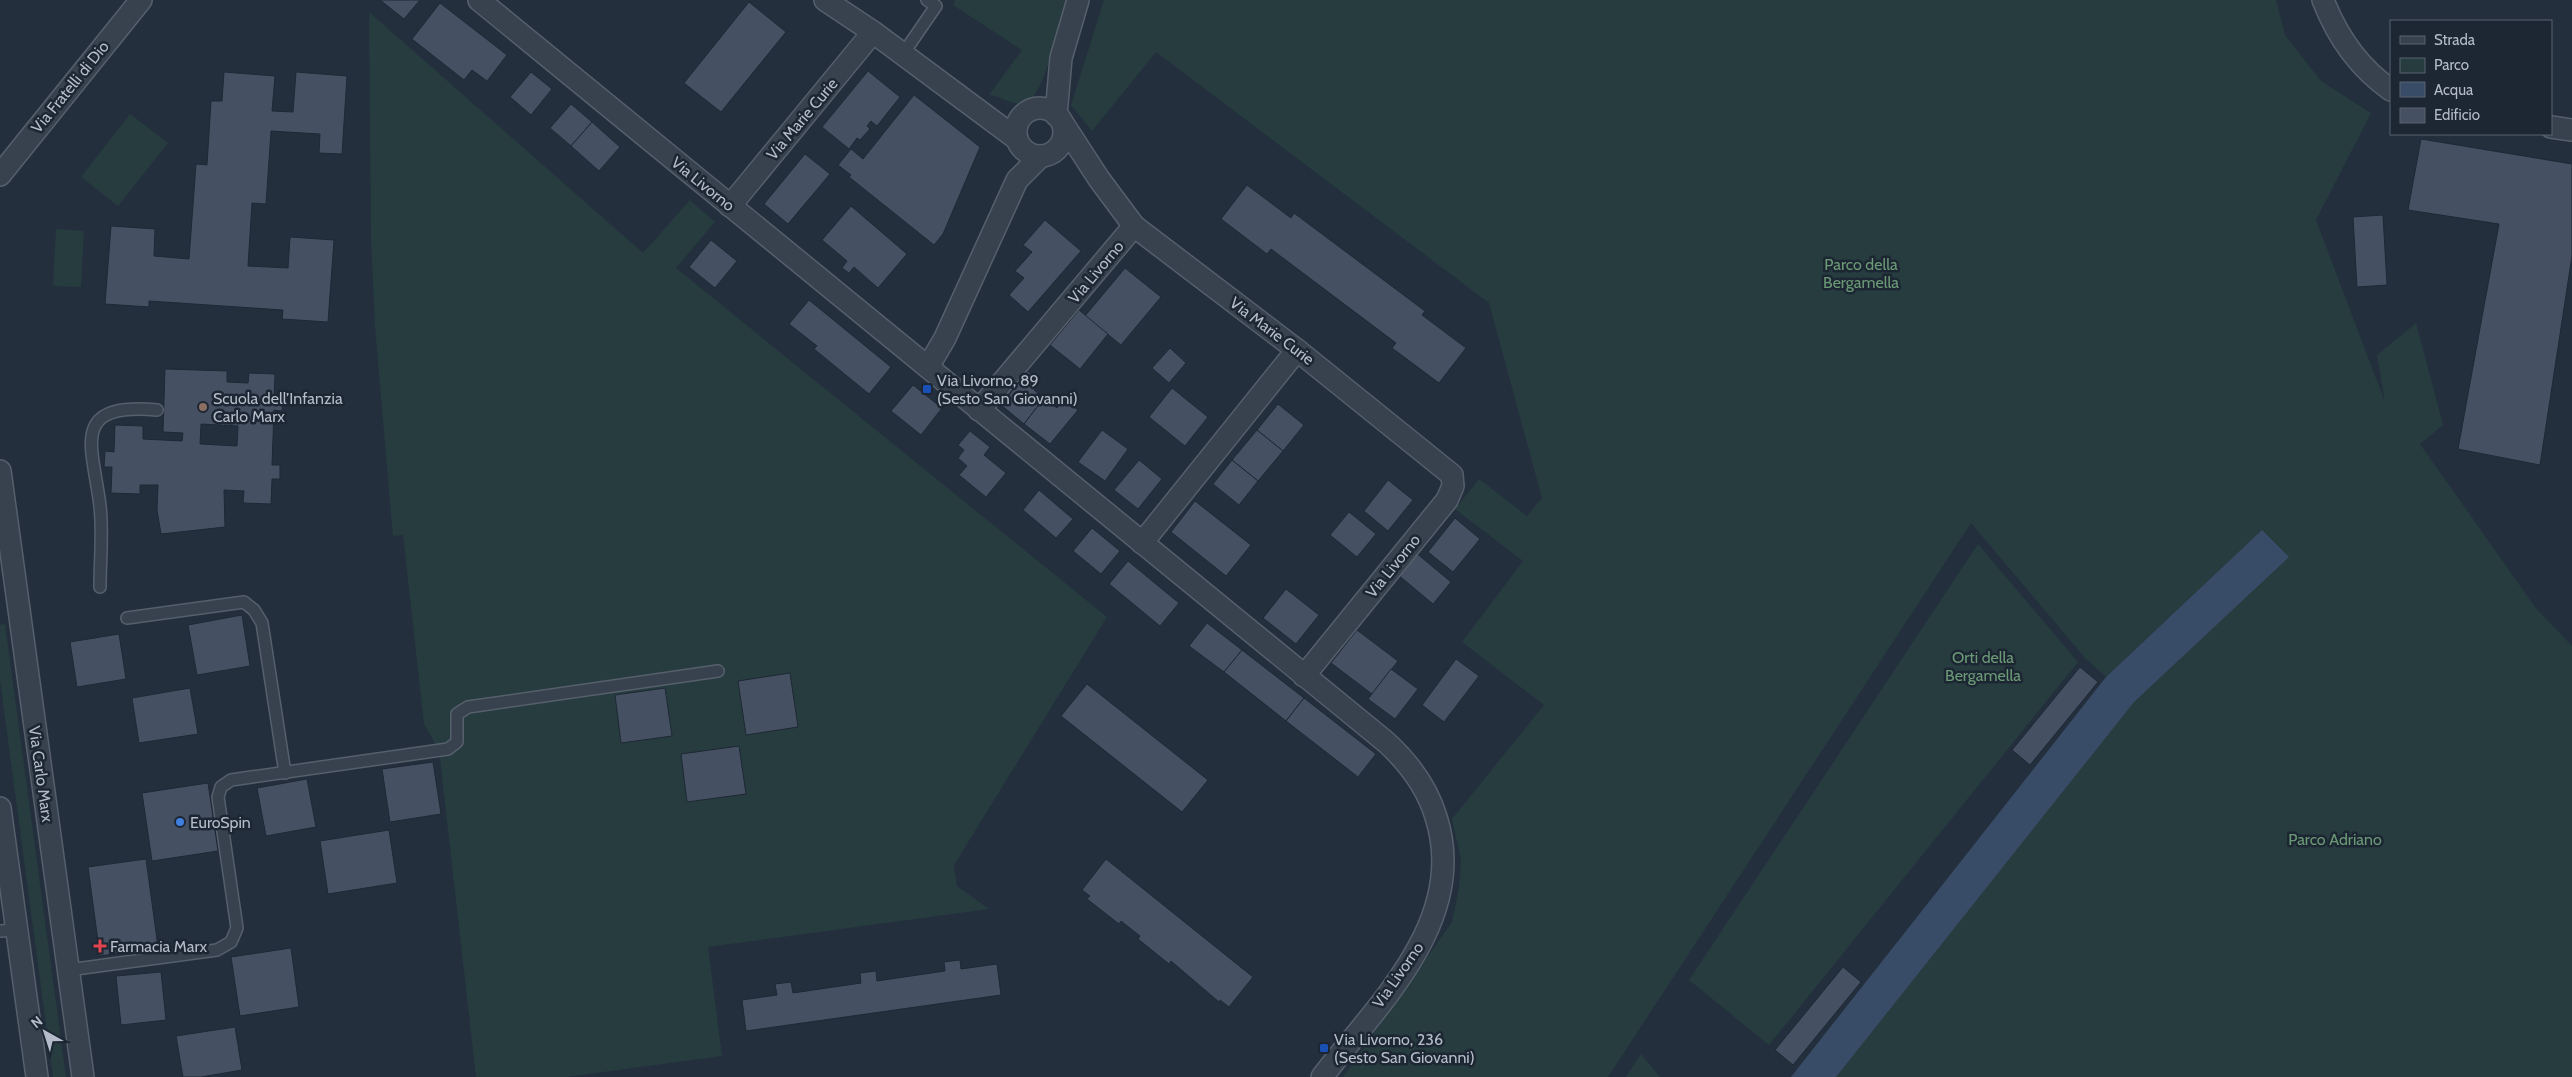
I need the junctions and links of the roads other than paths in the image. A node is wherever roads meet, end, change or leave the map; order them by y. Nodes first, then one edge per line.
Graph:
1 (140, 0) edge
2 (479, 0) edge
3 (824, 0) edge
4 (927, 0) edge
5 (1078, 0) edge
6 (2323, 0) edge
7 (873, 32) junction
8 (903, 54) junction
9 (1061, 58) junction
10 (2390, 89) edge
11 (966, 100) junction
12 (1029, 112) junction
13 (1059, 119) junction
14 (2552, 126) edge
15 (2572, 130) edge
16 (1018, 140) junction
17 (1046, 155) junction
18 (0, 175) edge
19 (1099, 179) junction
20 (1017, 180) junction
21 (730, 206) junction
22 (1134, 226) junction
23 (1297, 350) junction
24 (928, 368) junction
25 (157, 410) dead end
26 (979, 410) junction
27 (0, 471) edge
28 (1452, 475) joint
29 (1142, 543) junction
30 (100, 588) dead end
31 (127, 618) dead end
32 (718, 671) dead end
33 (1304, 676) junction
34 (285, 772) junction
35 (0, 808) edge
36 (8, 930) edge
37 (68, 970) junction
38 (37, 1077) edge
39 (83, 1077) edge
40 (1322, 1077) edge

1 - 18 street, Via Fratelli di Dio
2 - 21 street, Via Livorno
3 - 7 street
4 - 8 lane
5 - 9 street
6 - 10 street
7 - 8 street
7 - 21 street, Via Marie Curie
8 - 11 street
9 - 12 street
9 - 13 street
11 - 12 street
11 - 16 street
12 - 13 street
12 - 16 street
13 - 17 street
13 - 19 street, Via Marie Curie
14 - 15 street
16 - 17 street
16 - 20 street
17 - 19 street, Via Marie Curie
17 - 20 street
19 - 22 street, Via Marie Curie
20 - 24 street
21 - 24 street, Via Livorno
22 - 23 street, Via Marie Curie
22 - 26 street, Via Livorno
23 - 28 street, Via Marie Curie
23 - 29 street
24 - 26 street, Via Livorno
25 - 30 lane
26 - 29 street, Via Livorno
27 - 37 street, Via Carlo Marx
28 - 33 street, Via Livorno
29 - 33 street, Via Livorno
31 - 34 lane
32 - 34 lane
33 - 40 street, Via Livorno
34 - 37 lane
35 - 36 street
36 - 38 street
37 - 39 street, Via Carlo Marx

